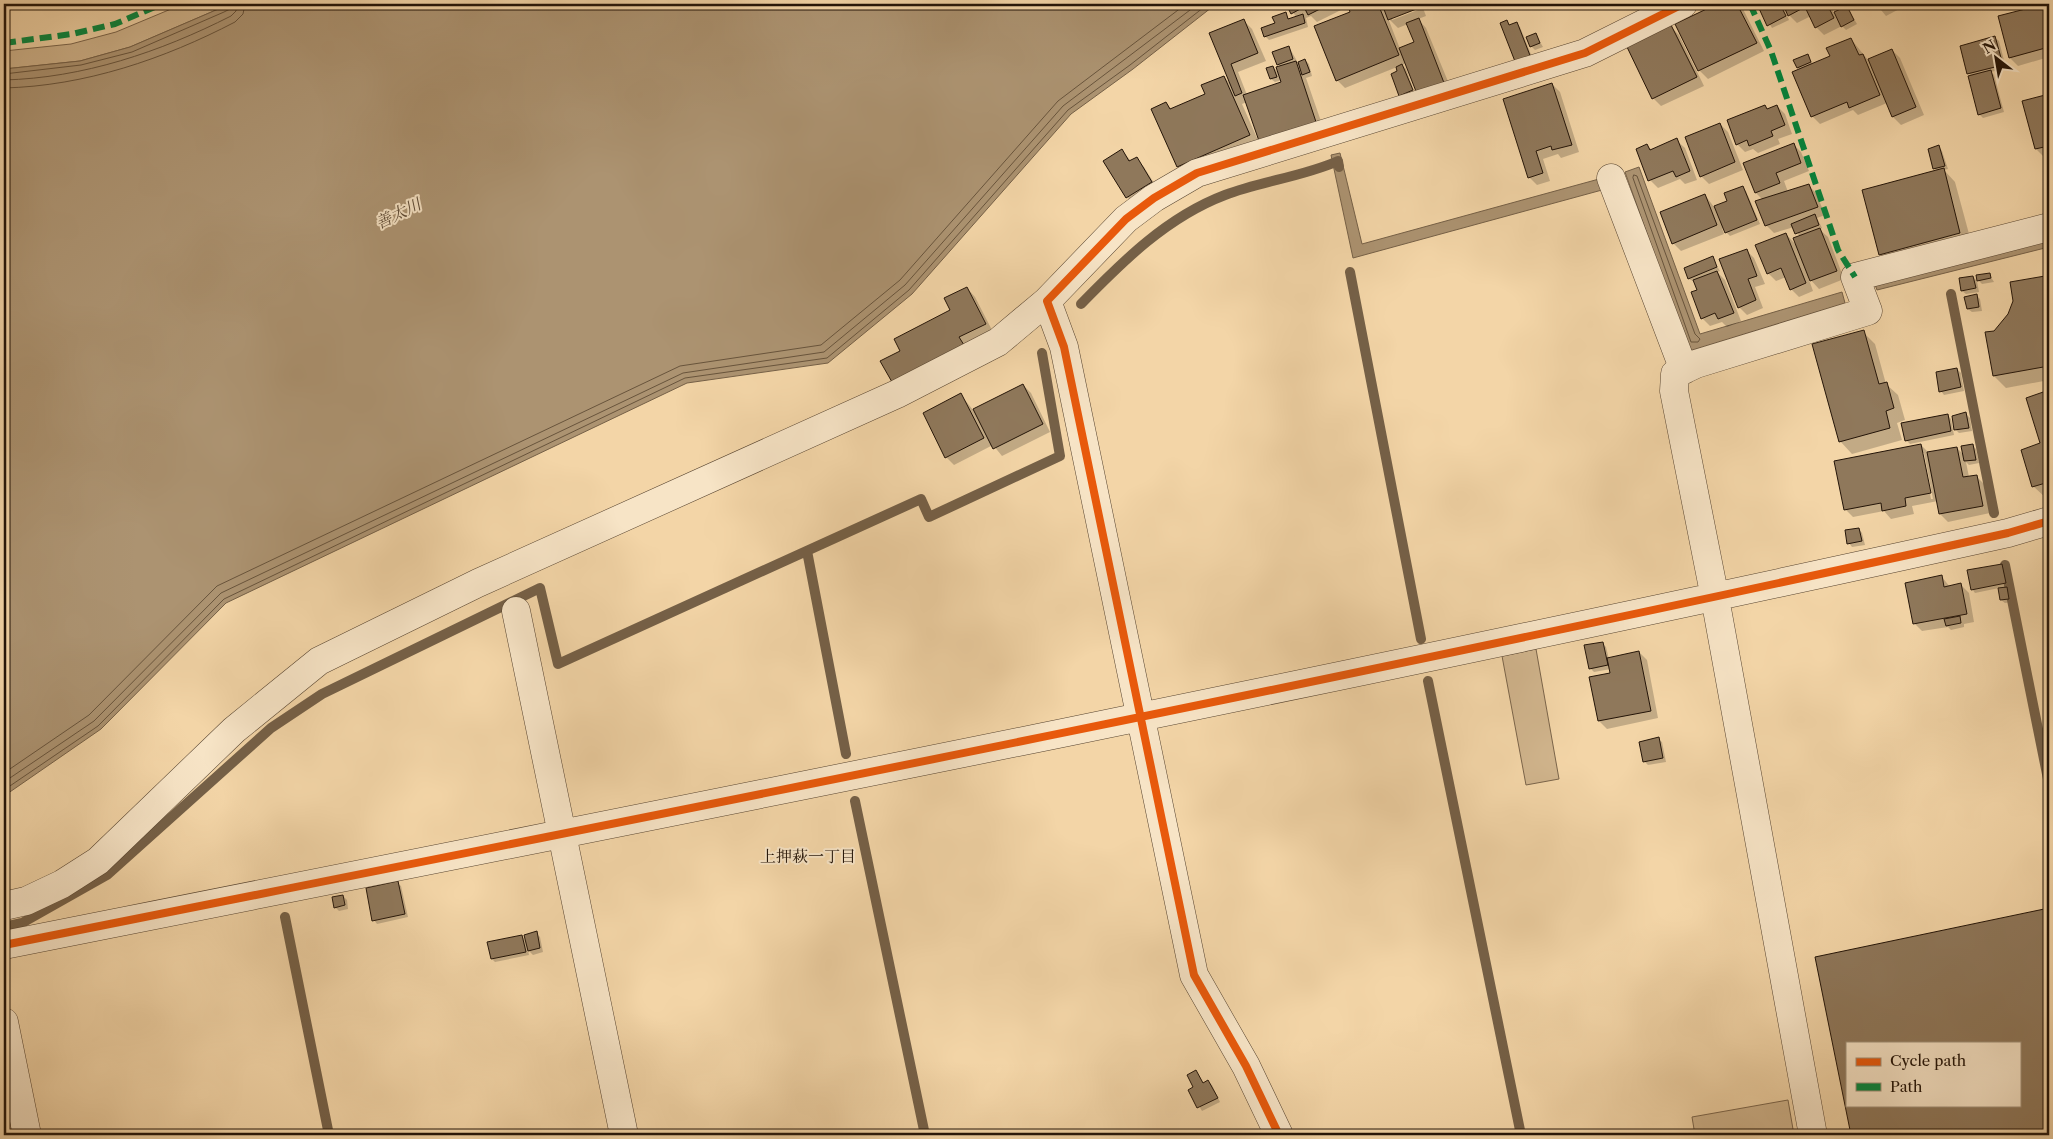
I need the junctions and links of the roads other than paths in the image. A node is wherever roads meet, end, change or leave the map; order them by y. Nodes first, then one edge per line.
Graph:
1 (1683, 4) edge
2 (1611, 178) dead end
3 (2049, 226) edge
4 (1046, 301) junction
5 (1684, 370) junction
6 (2049, 522) edge
7 (1715, 598) junction
8 (516, 611) dead end
9 (1142, 718) junction
10 (563, 834) junction
11 (4, 906) edge
12 (4, 946) edge
13 (4, 1022) edge
14 (27, 1135) edge
15 (624, 1135) edge
16 (1279, 1135) edge
17 (1813, 1135) edge

1 - 4 street
2 - 5 street
3 - 5 street
4 - 9 street
4 - 11 street
5 - 7 street
6 - 7 street
7 - 9 street
7 - 17 street
8 - 10 street
9 - 10 street
9 - 16 street
10 - 12 street
10 - 15 street
13 - 14 street

